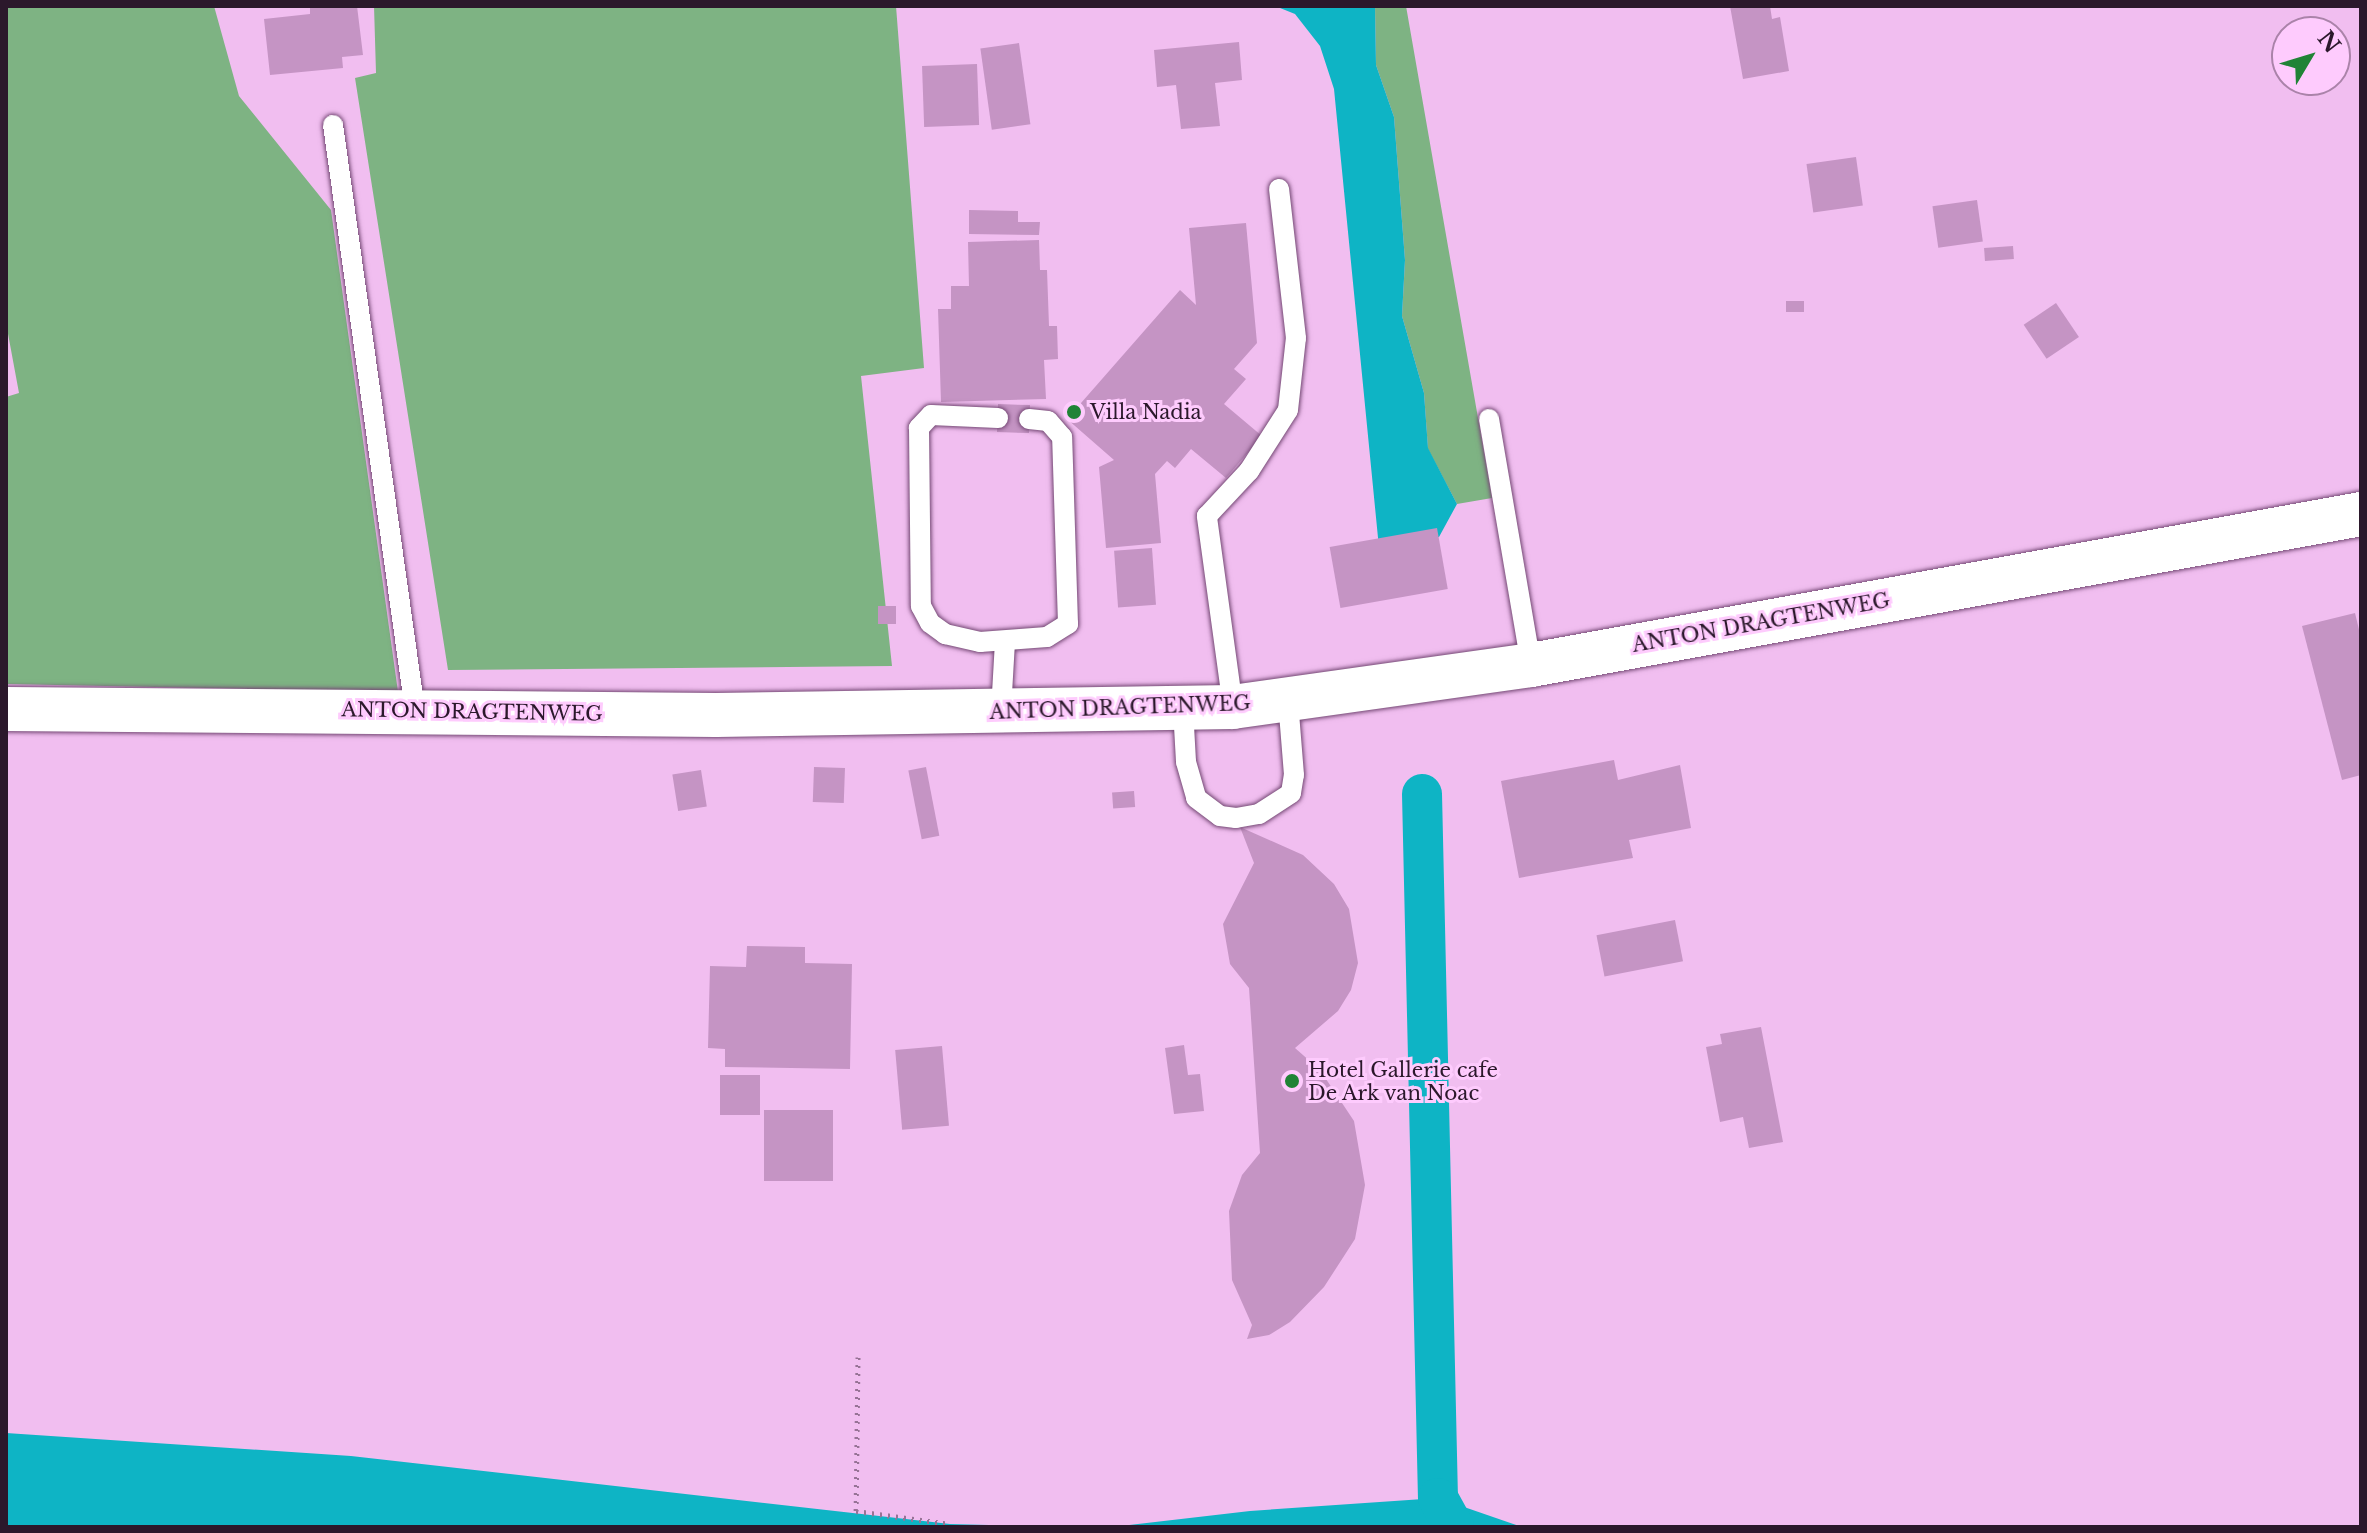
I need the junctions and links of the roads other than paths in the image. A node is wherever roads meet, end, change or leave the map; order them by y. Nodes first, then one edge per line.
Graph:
1 (333, 125) dead end
2 (1279, 189) dead end
3 (998, 418) dead end
4 (1029, 419) dead end
5 (1489, 419) dead end
6 (2361, 514) edge
7 (1005, 642) junction
8 (1531, 665) junction
9 (1288, 700) junction
10 (1233, 707) junction
11 (1183, 708) junction
12 (6, 709) edge
13 (415, 711) junction
14 (1001, 711) junction

1 - 13 lane
2 - 10 lane
3 - 7 lane
4 - 7 lane
5 - 8 lane
6 - 8 main road, ANTON DRAGTENWEG
7 - 14 lane
8 - 9 main road, ANTON DRAGTENWEG
9 - 10 main road, ANTON DRAGTENWEG
9 - 11 lane
10 - 11 main road, ANTON DRAGTENWEG
11 - 14 main road, ANTON DRAGTENWEG
12 - 13 main road, ANTON DRAGTENWEG
13 - 14 main road, ANTON DRAGTENWEG

